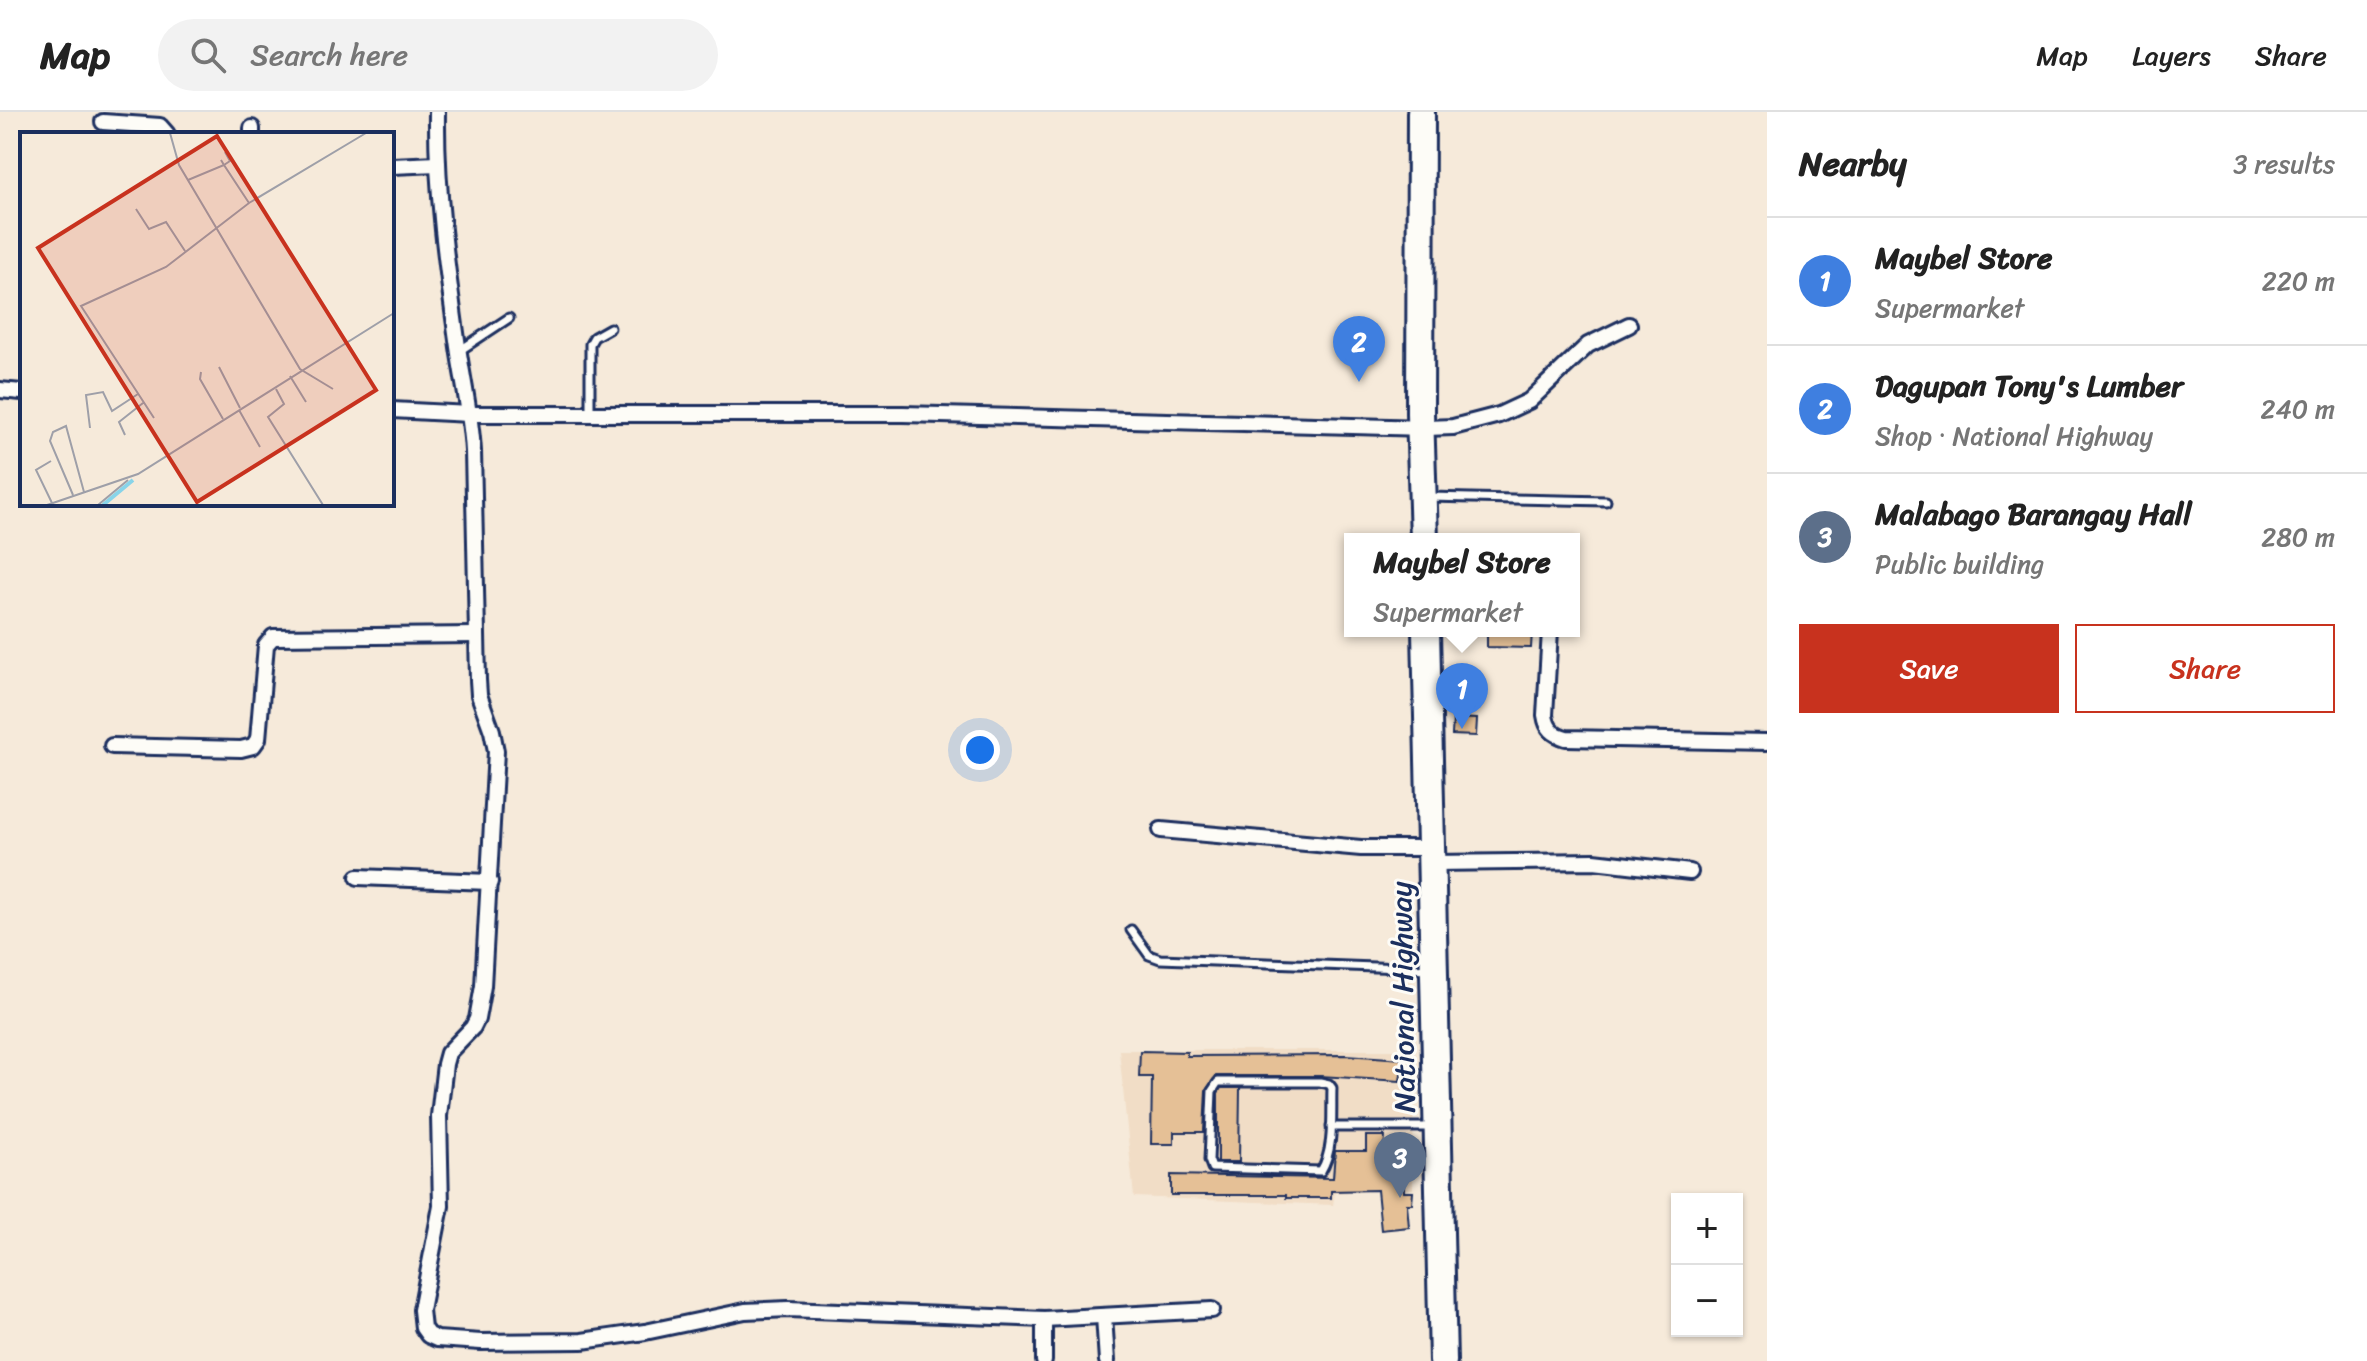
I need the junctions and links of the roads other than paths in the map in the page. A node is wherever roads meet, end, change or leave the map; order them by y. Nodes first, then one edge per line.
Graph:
1 (437, 112) edge
2 (1421, 112) edge
3 (103, 122) dead end
4 (165, 132) edge
5 (437, 164) junction
6 (394, 166) edge
7 (509, 318) dead end
8 (1629, 325) dead end
9 (610, 328) dead end
10 (459, 351) junction
11 (0, 390) edge
12 (20, 392) edge
13 (394, 410) edge
14 (590, 413) junction
15 (470, 414) junction
16 (1420, 428) junction
17 (1423, 497) junction
18 (1606, 501) dead end
19 (1424, 533) edge
20 (476, 635) junction
21 (1426, 637) edge
22 (1550, 637) edge
23 (1767, 742) edge
24 (112, 746) dead end
25 (1161, 830) dead end
26 (1432, 856) junction
27 (1690, 872) dead end
28 (358, 877) dead end
29 (490, 882) junction
30 (1131, 930) dead end
31 (1435, 970) junction
32 (1331, 1127) junction
33 (1437, 1127) junction
34 (1212, 1310) dead end
35 (1104, 1316) junction
36 (1044, 1319) junction
37 (1044, 1361) edge
38 (1107, 1361) edge
39 (1443, 1361) edge

1 - 5 street
2 - 16 highway
3 - 4 street
5 - 6 street
5 - 10 street
7 - 10 lane
8 - 16 street
9 - 14 lane
10 - 15 street
11 - 12 street
13 - 15 street
14 - 15 street
14 - 16 street
15 - 20 street
16 - 17 highway
17 - 18 lane
17 - 19 highway
20 - 24 street
20 - 29 street
21 - 26 highway, National Highway
22 - 23 street
25 - 26 street
26 - 27 street
26 - 31 highway, National Highway
28 - 29 street
29 - 36 street
30 - 31 lane
31 - 33 highway, National Highway
32 - 32 lane
32 - 33 lane
33 - 39 highway, National Highway
34 - 35 street
35 - 36 street
35 - 38 street
36 - 37 street

